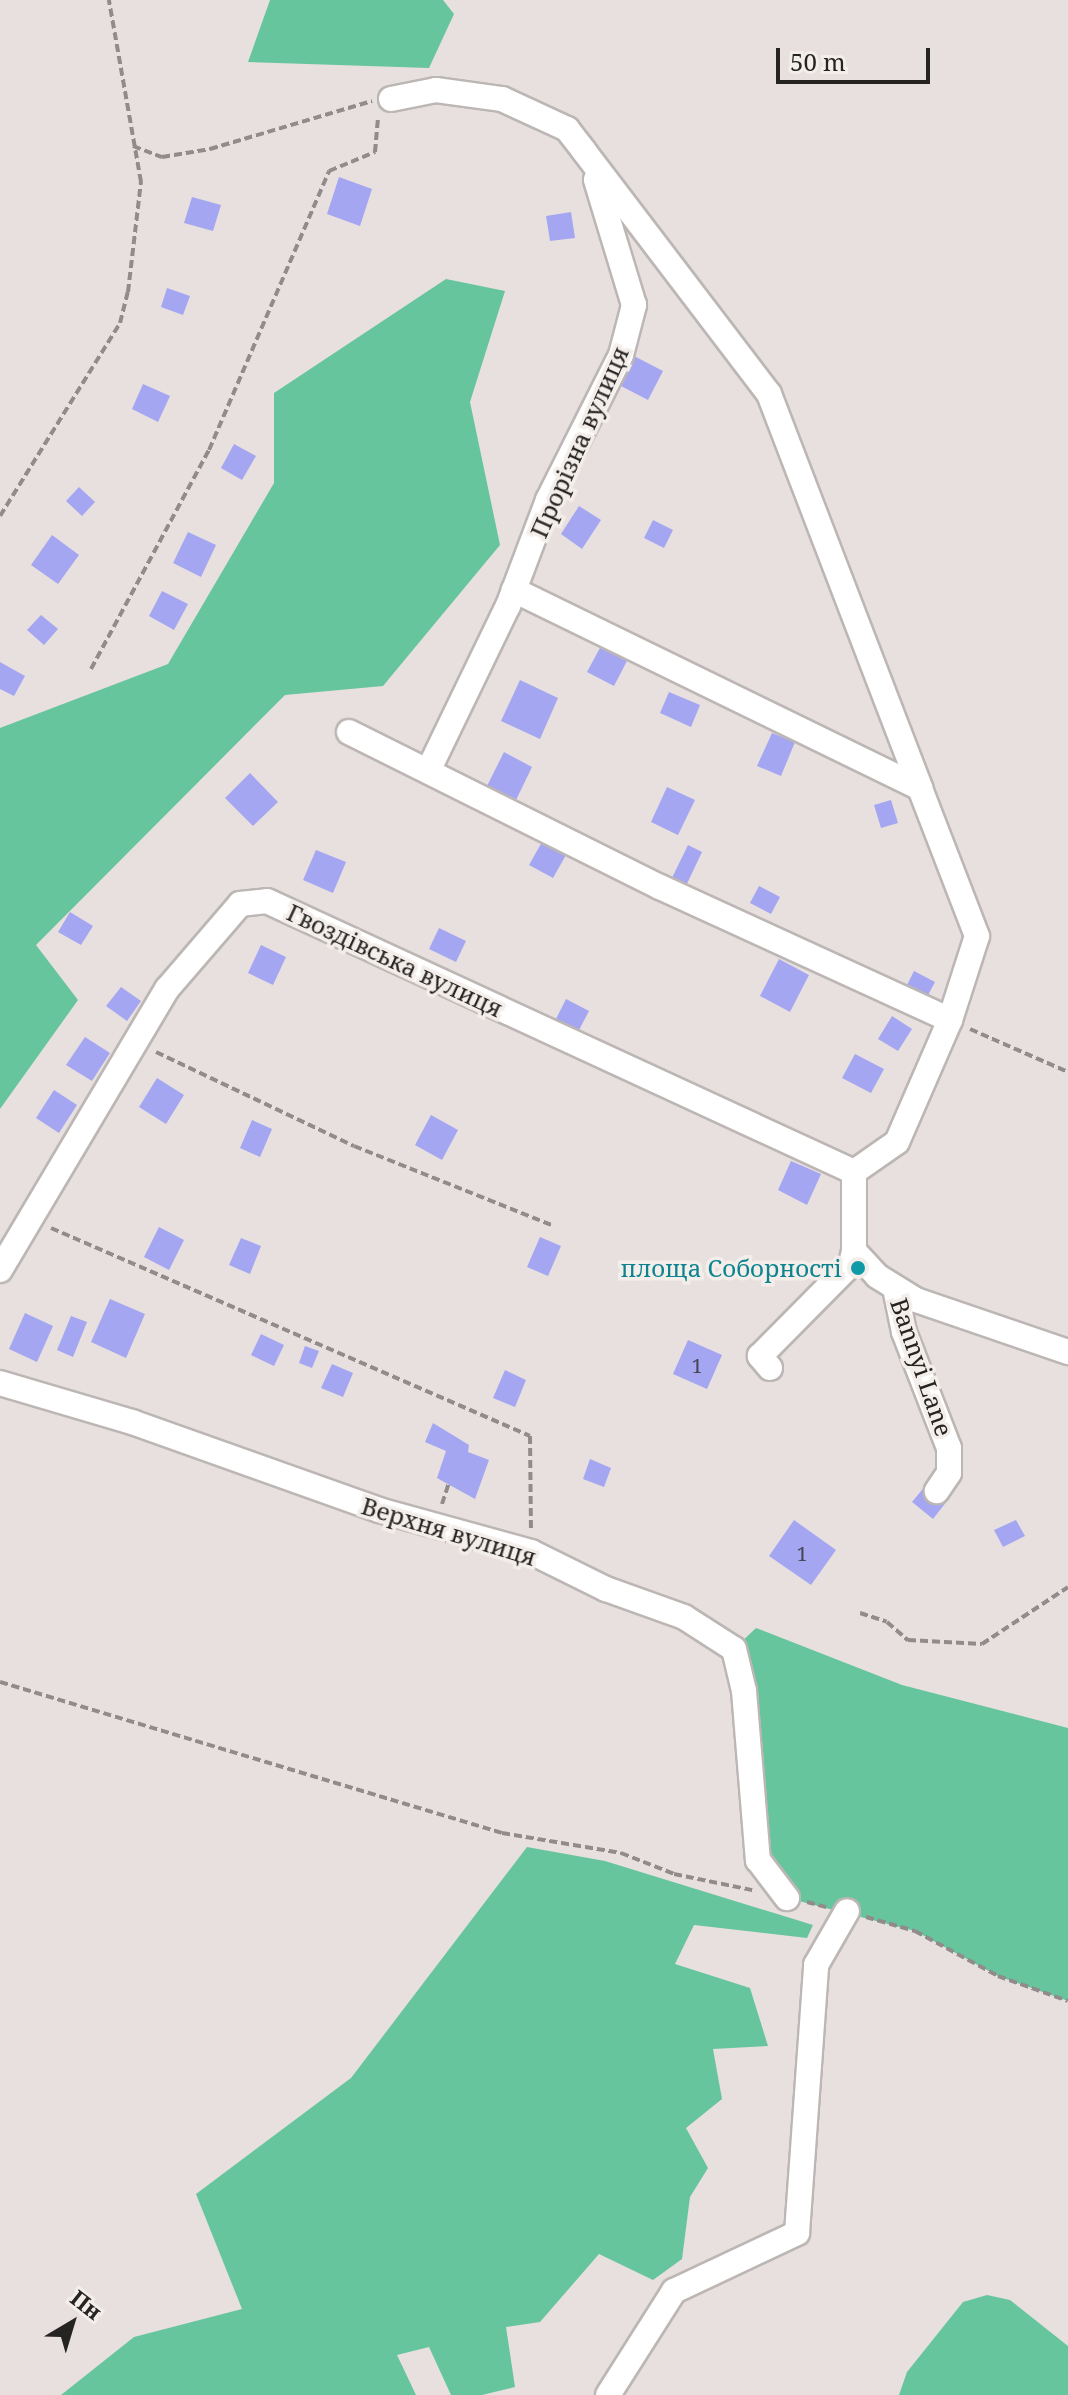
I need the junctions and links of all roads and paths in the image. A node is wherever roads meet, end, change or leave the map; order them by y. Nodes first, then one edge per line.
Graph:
1 (109, 0) edge
2 (391, 99) junction
3 (133, 146) junction
4 (584, 151) junction
5 (0, 516) edge
6 (514, 590) junction
7 (91, 669) dead end
8 (349, 732) dead end
9 (430, 767) junction
10 (920, 788) junction
11 (950, 1020) junction
12 (136, 1043) junction
13 (1068, 1072) edge
14 (856, 1170) junction
15 (29, 1221) junction
16 (552, 1225) dead end
17 (854, 1251) junction
18 (0, 1270) edge
19 (895, 1288) junction
20 (1068, 1352) edge
21 (765, 1362) dead end
22 (0, 1383) edge
23 (937, 1491) dead end
24 (531, 1552) junction
25 (1068, 1587) edge
26 (860, 1613) dead end
27 (0, 1682) edge
28 (787, 1898) junction
29 (847, 1911) junction
30 (1068, 2001) edge
31 (608, 2395) edge

1 - 3 path
2 - 3 path
2 - 4 street
2 - 7 path
3 - 5 path
4 - 6 street, Прорізна вулиця
4 - 10 street
6 - 9 street, Прорізна вулиця
6 - 10 street
8 - 9 street
9 - 11 street
10 - 11 street
11 - 13 path
11 - 14 street
12 - 14 street, Гвоздівська вулиця
12 - 15 street, Гвоздівська вулиця
12 - 16 path
14 - 17 street
15 - 18 street, Гвоздівська вулиця
15 - 24 path
17 - 19 street
17 - 21 street
19 - 20 street
19 - 23 street, Bannyi Lane
22 - 24 street, Верхня вулиця
24 - 28 street, Верхня вулиця
25 - 26 path
27 - 28 path
28 - 29 path
29 - 30 path
29 - 31 street

